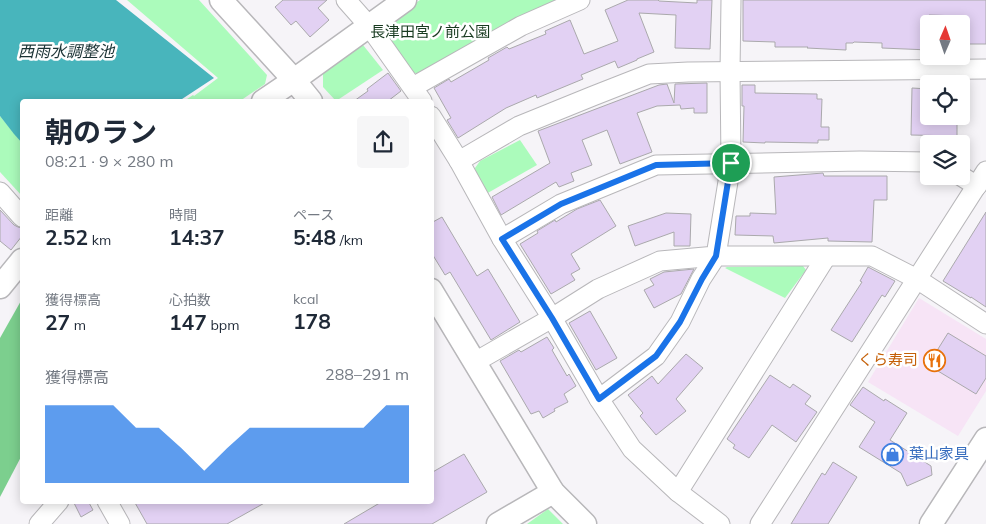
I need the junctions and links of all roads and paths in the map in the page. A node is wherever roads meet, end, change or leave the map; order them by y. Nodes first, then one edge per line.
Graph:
1 (221, 0) edge
2 (346, 0) edge
3 (405, 0) edge
4 (580, 0) edge
5 (731, 0) edge
6 (369, 26) junction
7 (986, 69) edge
8 (730, 72) junction
9 (294, 80) junction
10 (417, 94) edge
11 (266, 99) edge
12 (309, 99) edge
13 (434, 121) edge
14 (459, 161) junction
15 (920, 162) edge
16 (731, 163) junction
17 (982, 178) edge
18 (0, 192) edge
19 (20, 215) edge
20 (502, 239) junction
21 (716, 256) junction
22 (826, 257) junction
23 (20, 262) edge
24 (918, 279) junction
25 (0, 287) edge
26 (434, 295) edge
27 (552, 318) junction
28 (986, 324) edge
29 (475, 362) junction
30 (599, 399) junction
31 (986, 439) edge
32 (553, 492) junction
33 (678, 492) junction
34 (56, 504) edge
35 (109, 504) edge
36 (39, 524) edge
37 (120, 524) edge
38 (498, 524) edge
39 (584, 524) edge
40 (720, 524) edge
41 (760, 524) edge
42 (931, 524) edge

1 - 9 street
2 - 6 street
3 - 6 street
4 - 10 street
5 - 8 street
6 - 9 street
6 - 10 street
7 - 8 street
8 - 14 street
8 - 16 street
9 - 11 street
9 - 12 street
13 - 14 street
14 - 20 street
15 - 16 street
16 - 20 street
16 - 21 street
17 - 24 street
18 - 19 street
20 - 27 street
21 - 22 street
21 - 27 street
21 - 30 street
22 - 24 street
22 - 33 street
23 - 25 street
24 - 28 street
24 - 41 street
26 - 29 street
27 - 29 street
27 - 30 street
29 - 32 street
30 - 33 street
31 - 42 street
32 - 38 street
32 - 39 street
33 - 40 street
34 - 36 street
35 - 37 street

